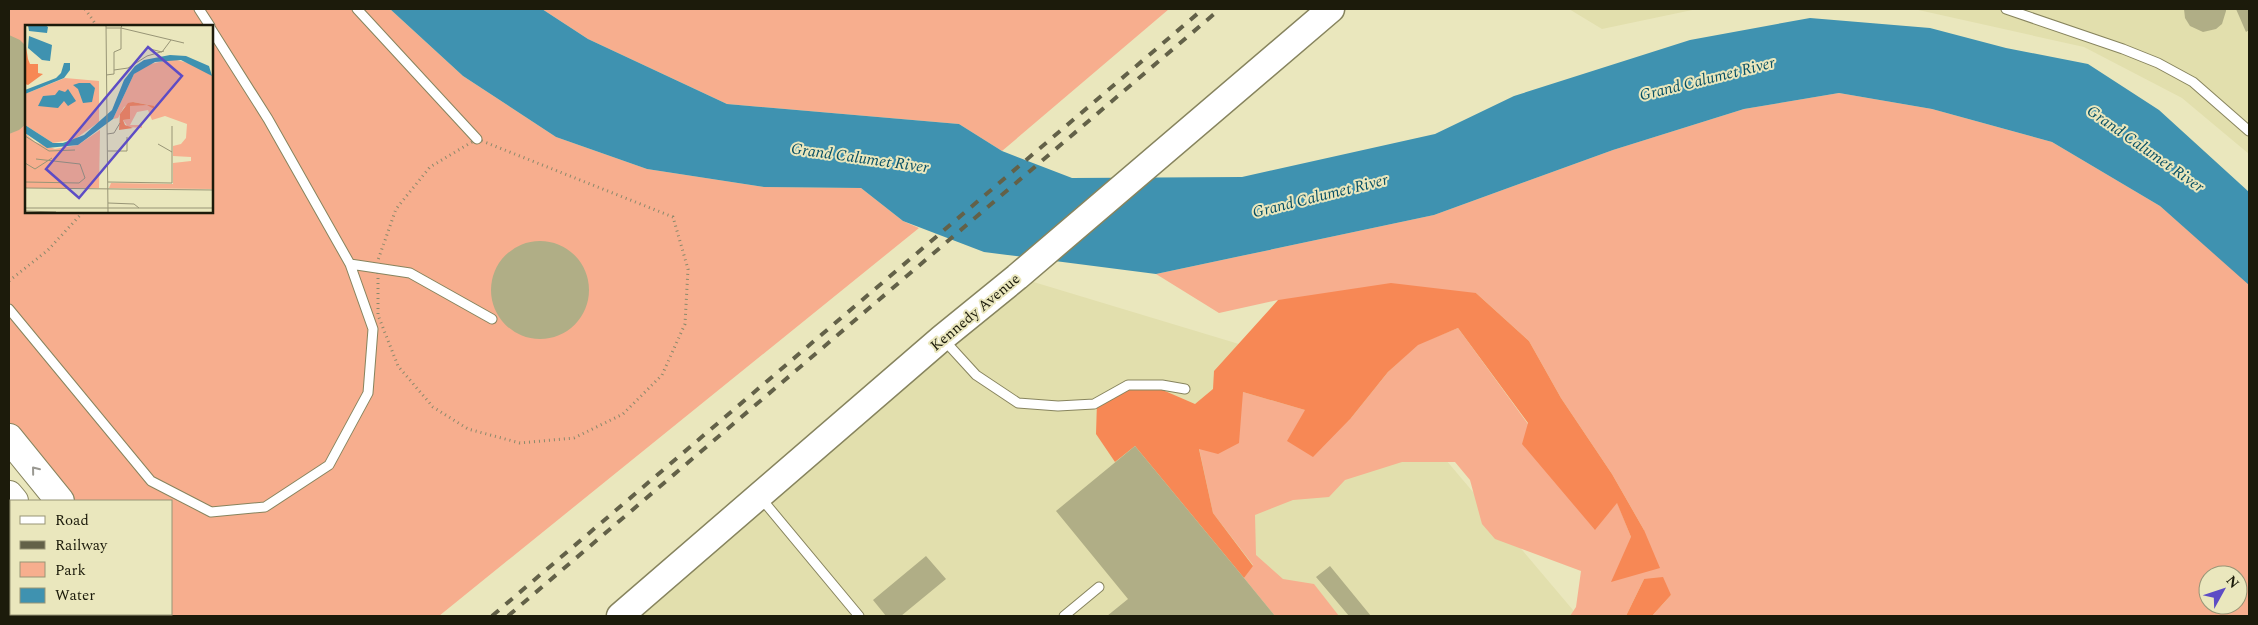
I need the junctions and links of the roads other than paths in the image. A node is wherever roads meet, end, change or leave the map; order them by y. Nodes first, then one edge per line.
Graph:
1 (199, 9) edge
2 (357, 9) edge
3 (1331, 9) edge
4 (2006, 9) edge
5 (208, 25) edge
6 (212, 31) edge
7 (2249, 131) edge
8 (477, 139) road end
9 (350, 264) junction
10 (9, 309) edge
11 (492, 320) dead end
12 (942, 338) junction
13 (1185, 390) dead end
14 (9, 438) edge
15 (760, 497) junction
16 (59, 500) edge
17 (1099, 587) dead end
18 (620, 616) edge
19 (859, 616) edge
20 (1064, 616) edge

1 - 5 lane
2 - 8 lane
3 - 12 main road, Kennedy Avenue
4 - 7 lane
6 - 9 lane
9 - 10 lane
9 - 11 lane
12 - 13 lane
12 - 15 main road, Kennedy Avenue
16 -> 14 highway
15 - 18 main road, Kennedy Avenue
15 - 19 lane
17 - 20 lane

